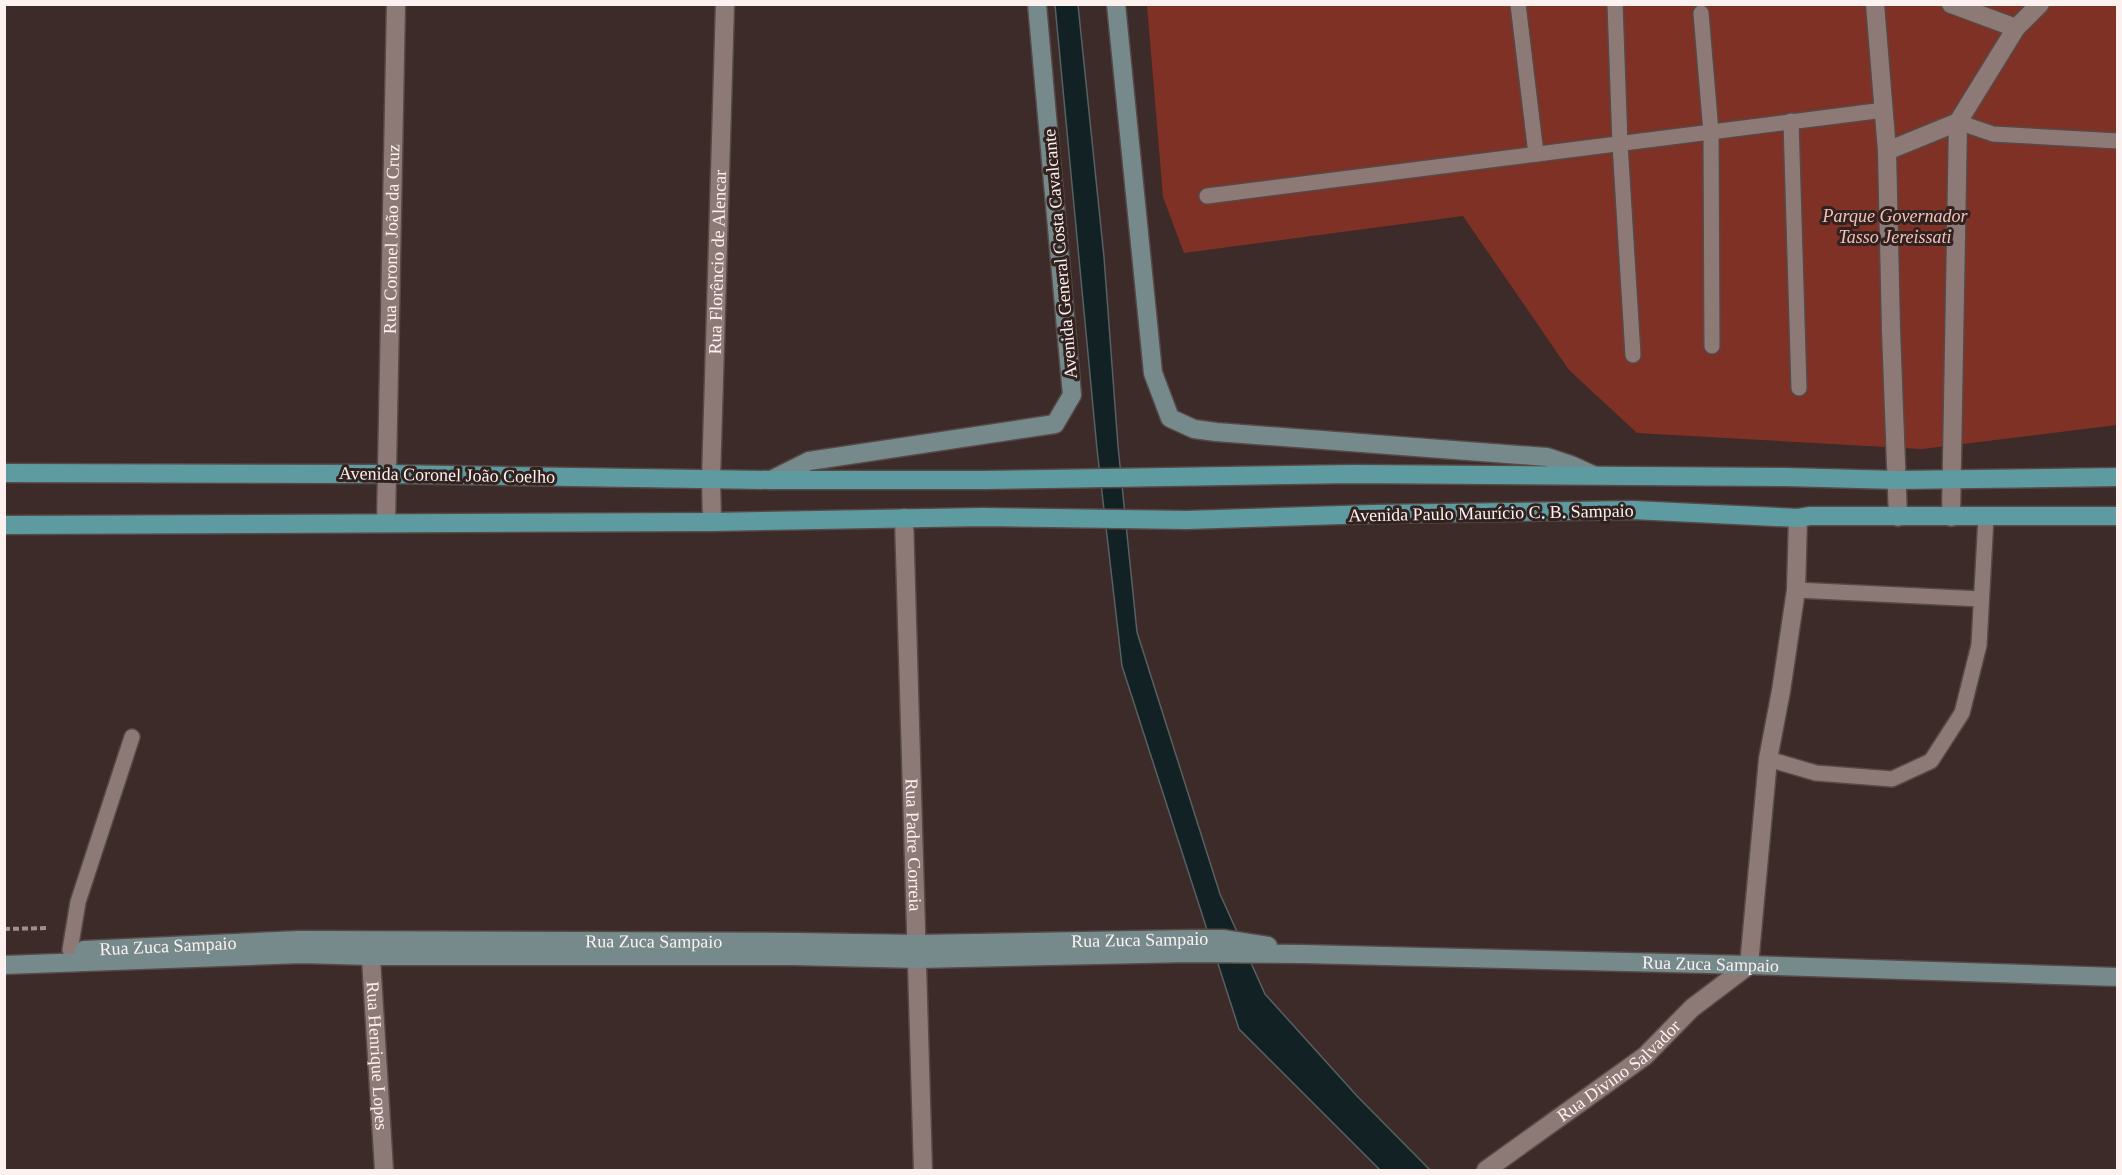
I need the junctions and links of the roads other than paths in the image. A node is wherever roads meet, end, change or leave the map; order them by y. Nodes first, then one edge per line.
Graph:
1 (396, 4) edge
2 (725, 4) edge
3 (1037, 4) edge
4 (1116, 4) edge
5 (1518, 4) edge
6 (1615, 4) edge
7 (1875, 4) edge
8 (1951, 4) edge
9 (2040, 4) edge
10 (1701, 14) dead end
11 (2016, 28) junction
12 (1884, 110) junction
13 (1791, 122) junction
14 (1958, 122) junction
15 (1711, 132) junction
16 (2118, 141) edge
17 (1620, 144) junction
18 (1887, 151) junction
19 (1536, 154) junction
20 (1207, 196) dead end
21 (1712, 346) dead end
22 (1633, 355) dead end
23 (1798, 388) dead end
24 (4, 473) edge
25 (387, 474) junction
26 (1593, 475) junction
27 (2118, 477) edge
28 (711, 480) junction
29 (771, 480) junction
30 (890, 480) joint
31 (1897, 480) junction
32 (1951, 481) junction
33 (1951, 516) junction
34 (2118, 516) edge
35 (1898, 517) junction
36 (1986, 517) junction
37 (904, 518) junction
38 (1798, 518) junction
39 (712, 522) junction
40 (386, 523) junction
41 (4, 525) edge
42 (1796, 590) junction
43 (1981, 599) junction
44 (132, 737) dead end
45 (1768, 759) junction
46 (1189, 946) junction
47 (370, 948) junction
48 (70, 950) junction
49 (918, 952) junction
50 (4, 953) edge
51 (4, 965) edge
52 (1749, 965) junction
53 (2118, 977) edge
54 (384, 1170) edge
55 (924, 1170) edge
56 (1486, 1170) edge

1 - 25 street, Rua Coronel João da Cruz
2 - 28 street, Rua Florêncio de Alencar
3 - 29 street, Avenida General Costa Cavalcante
4 - 26 street
5 - 19 lane
6 - 17 lane
7 - 12 street
8 - 11 street
9 - 11 street
10 - 15 lane
11 - 14 street
12 - 13 lane
12 - 18 street
13 - 15 lane
13 - 23 lane
14 - 16 lane
14 - 18 street
14 - 32 street
15 - 17 lane
15 - 21 lane
17 - 19 lane
17 - 22 lane
18 - 31 street
19 - 20 lane
24 - 25 main road, Avenida Coronel João Coelho
25 - 28 main road, Avenida Coronel João Coelho
25 - 40 street, Rua Coronel João da Cruz
26 - 30 main road, Avenida Paulo Maurício C. B. Sampaio
26 - 31 main road, Avenida Paulo Maurício C. B. Sampaio
27 - 32 main road, Avenida Paulo Maurício C. B. Sampaio
28 - 29 main road, Avenida Coronel João Coelho
28 - 39 street, Rua Florêncio de Alencar
29 - 30 main road, Avenida Coronel João Coelho
31 - 32 main road, Avenida Paulo Maurício C. B. Sampaio
31 - 35 street
32 - 33 street
33 - 35 main road, Avenida Paulo Maurício C. B. Sampaio
33 - 36 main road, Avenida Paulo Maurício C. B. Sampaio
34 - 36 main road, Avenida Paulo Maurício C. B. Sampaio
35 - 38 main road, Avenida Paulo Maurício C. B. Sampaio
36 - 43 lane
37 - 38 main road, Avenida Paulo Maurício C. B. Sampaio
37 - 39 main road, Avenida Paulo Maurício C. B. Sampaio
37 - 49 street, Rua Padre Correia
38 - 42 street
39 - 40 main road
40 - 41 main road
42 - 43 lane
42 - 45 street
43 - 45 lane
44 - 48 lane
45 - 52 street
46 - 49 street, Rua Zuca Sampaio
46 - 49 street, Rua Zuca Sampaio
46 - 52 street, Rua Zuca Sampaio
47 - 48 street, Rua Zuca Sampaio
47 - 49 street, Rua Zuca Sampaio
47 - 51 street, Rua Zuca Sampaio
47 - 54 street, Rua Henrique Lopes
48 - 50 street, Rua Zuca Sampaio
49 - 55 street, Rua Padre Correia
52 - 53 street, Rua Zuca Sampaio
52 - 56 street, Rua Divino Salvador

